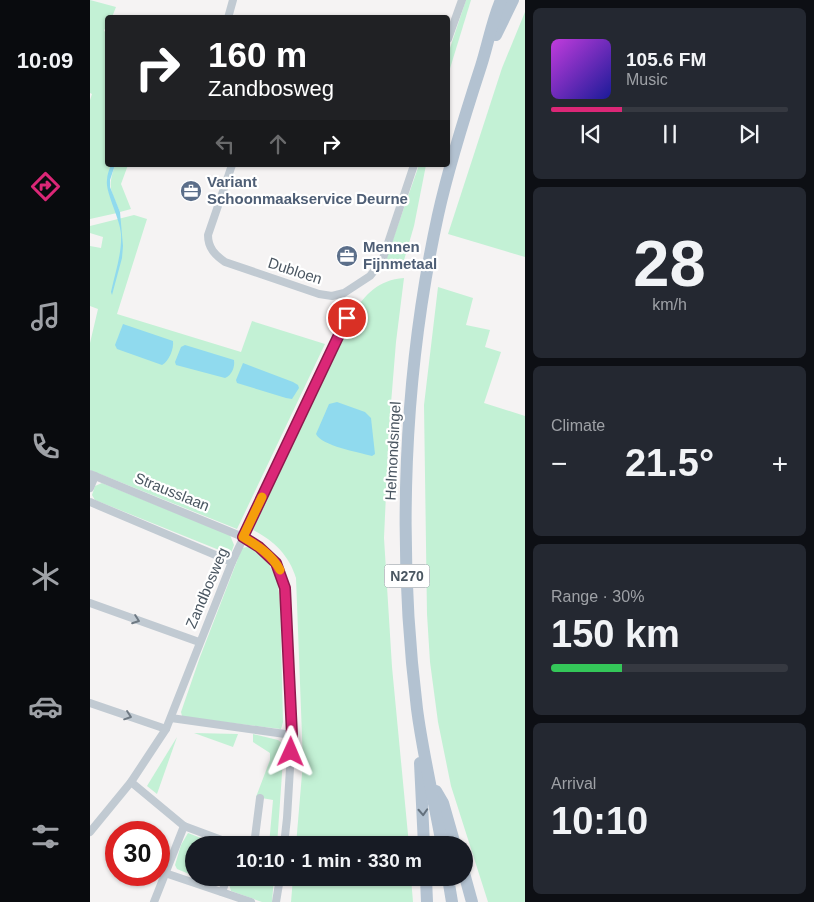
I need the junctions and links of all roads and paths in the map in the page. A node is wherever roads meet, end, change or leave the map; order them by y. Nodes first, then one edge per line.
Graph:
1 (234, 0) edge
2 (462, 0) edge
3 (500, 0) edge
4 (513, 0) edge
5 (229, 15) edge
6 (450, 33) edge
7 (482, 64) junction
8 (450, 166) edge
9 (231, 167) edge
10 (413, 167) edge
11 (450, 167) edge
12 (347, 318) dead end
13 (92, 475) edge
14 (90, 488) edge
15 (90, 502) edge
16 (243, 537) junction
17 (232, 562) junction
18 (90, 603) edge
19 (199, 642) junction
20 (90, 703) edge
21 (417, 711) junction
22 (170, 718) junction
23 (166, 729) junction
24 (292, 735) junction
25 (131, 782) junction
26 (430, 782) junction
27 (260, 798) dead end
28 (184, 826) junction
29 (90, 832) edge
30 (211, 836) edge
31 (255, 836) edge
32 (285, 836) edge
33 (424, 836) edge
34 (440, 836) edge
35 (452, 836) edge
36 (170, 861) edge
37 (170, 875) edge
38 (160, 886) edge
39 (224, 886) edge
40 (279, 886) edge
41 (426, 886) edge
42 (449, 886) edge
43 (468, 886) edge
44 (222, 892) junction
45 (248, 901) edge
46 (154, 902) edge
47 (276, 902) edge
48 (427, 902) edge
49 (452, 902) edge
50 (472, 902) edge

1 - 5 street
2 - 6 street
3 - 7 main road, Helmondsingel / N270
4 - 7 main road, Helmondsingel / N270
7 - 8 main road, Helmondsingel / N270
9 - 10 street, Dubloen
11 - 21 main road, Helmondsingel / N270
12 - 16 street, Zandbosweg
13 - 14 street
13 - 16 street, Strausslaan
15 - 17 street
16 - 17 street, Zandbosweg
16 - 24 street, Strausslaan
17 - 19 street, Zandbosweg
18 -> 19 street
19 - 22 street, Zandbosweg
20 -> 23 street
21 - 26 main road, Helmondsingel / N270
21 -> 33 main road, N270
22 - 23 street, Zandbosweg
22 - 24 street
23 - 25 street, Zandbosweg
24 - 32 street, Strausslaan
25 - 28 street
25 - 29 street, Zandbosweg
26 - 34 main road, Helmondsingel / N270
26 - 35 main road, N270
27 - 31 street
28 - 30 street
28 - 36 street
37 - 44 street
38 - 46 street
39 - 44 street
40 - 47 street
41 - 48 main road
42 - 49 main road
43 - 50 main road
44 - 45 street

